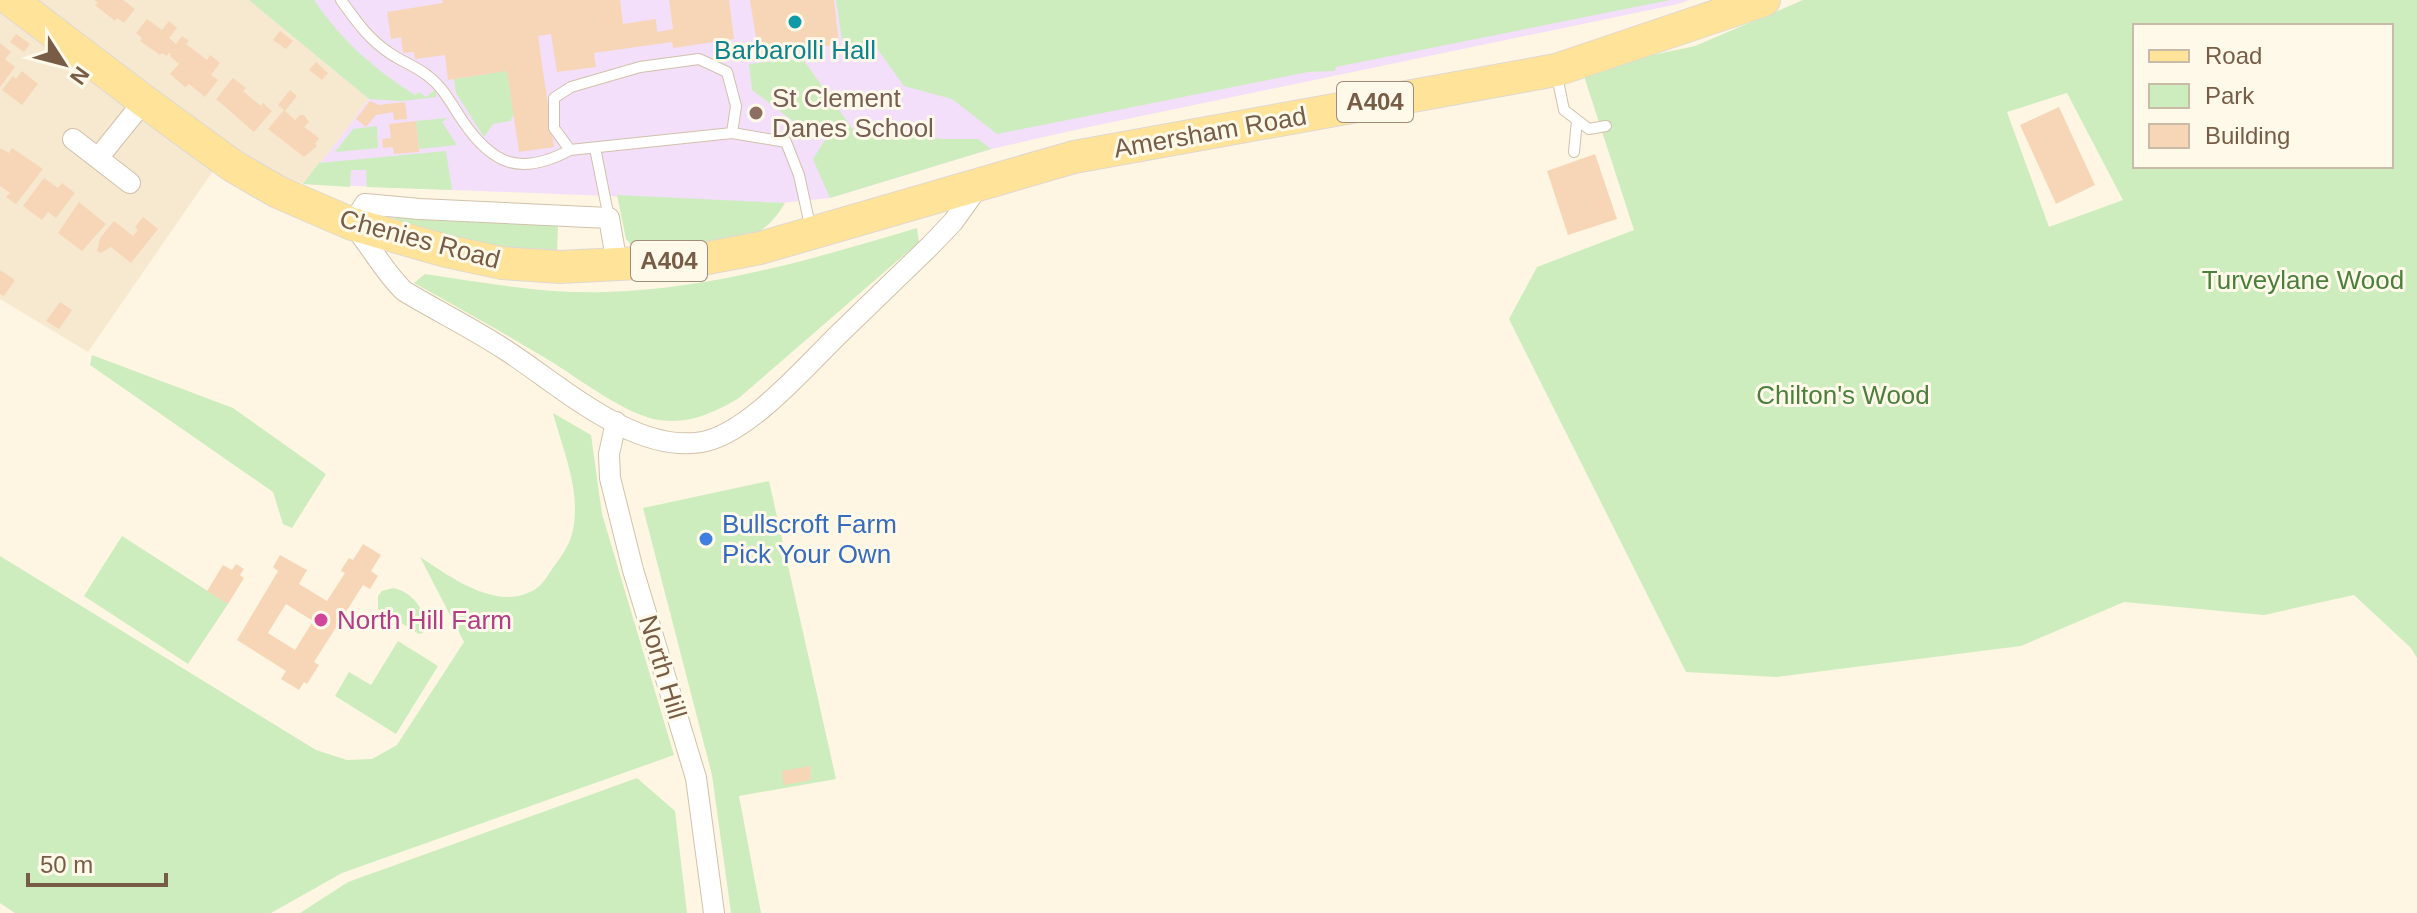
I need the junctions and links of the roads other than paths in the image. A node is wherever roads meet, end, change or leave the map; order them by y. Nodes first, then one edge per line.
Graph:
1 (11, 0) edge
2 (341, 0) edge
3 (1764, 0) edge
4 (1556, 70) junction
5 (144, 101) junction
6 (1577, 120) junction
7 (1606, 126) dead end
8 (732, 133) junction
9 (73, 139) dead end
10 (595, 148) junction
11 (570, 150) junction
12 (1574, 152) dead end
13 (98, 158) junction
14 (130, 183) dead end
15 (981, 183) junction
16 (609, 218) junction
17 (352, 224) junction
18 (812, 232) junction
19 (617, 264) junction
20 (616, 422) junction
21 (714, 913) edge

1 - 5 main road, Chenies Road / A404
2 - 11 lane
3 - 4 main road, Amersham Road / A404
4 - 6 lane
4 - 15 main road, Amersham Road / A404
5 - 13 street
5 - 17 main road, Chenies Road / A404
6 - 7 lane
6 - 12 lane
8 - 10 lane
8 - 11 lane
8 - 18 lane
9 - 13 street
10 - 11 lane
10 - 16 lane
13 - 14 street
15 - 18 main road, Chenies Road / A404
15 - 20 street
16 - 17 street
16 - 19 street
17 - 19 main road, Chenies Road / A404
17 - 20 street
18 - 19 main road, Chenies Road / A404
20 - 21 street, North Hill

